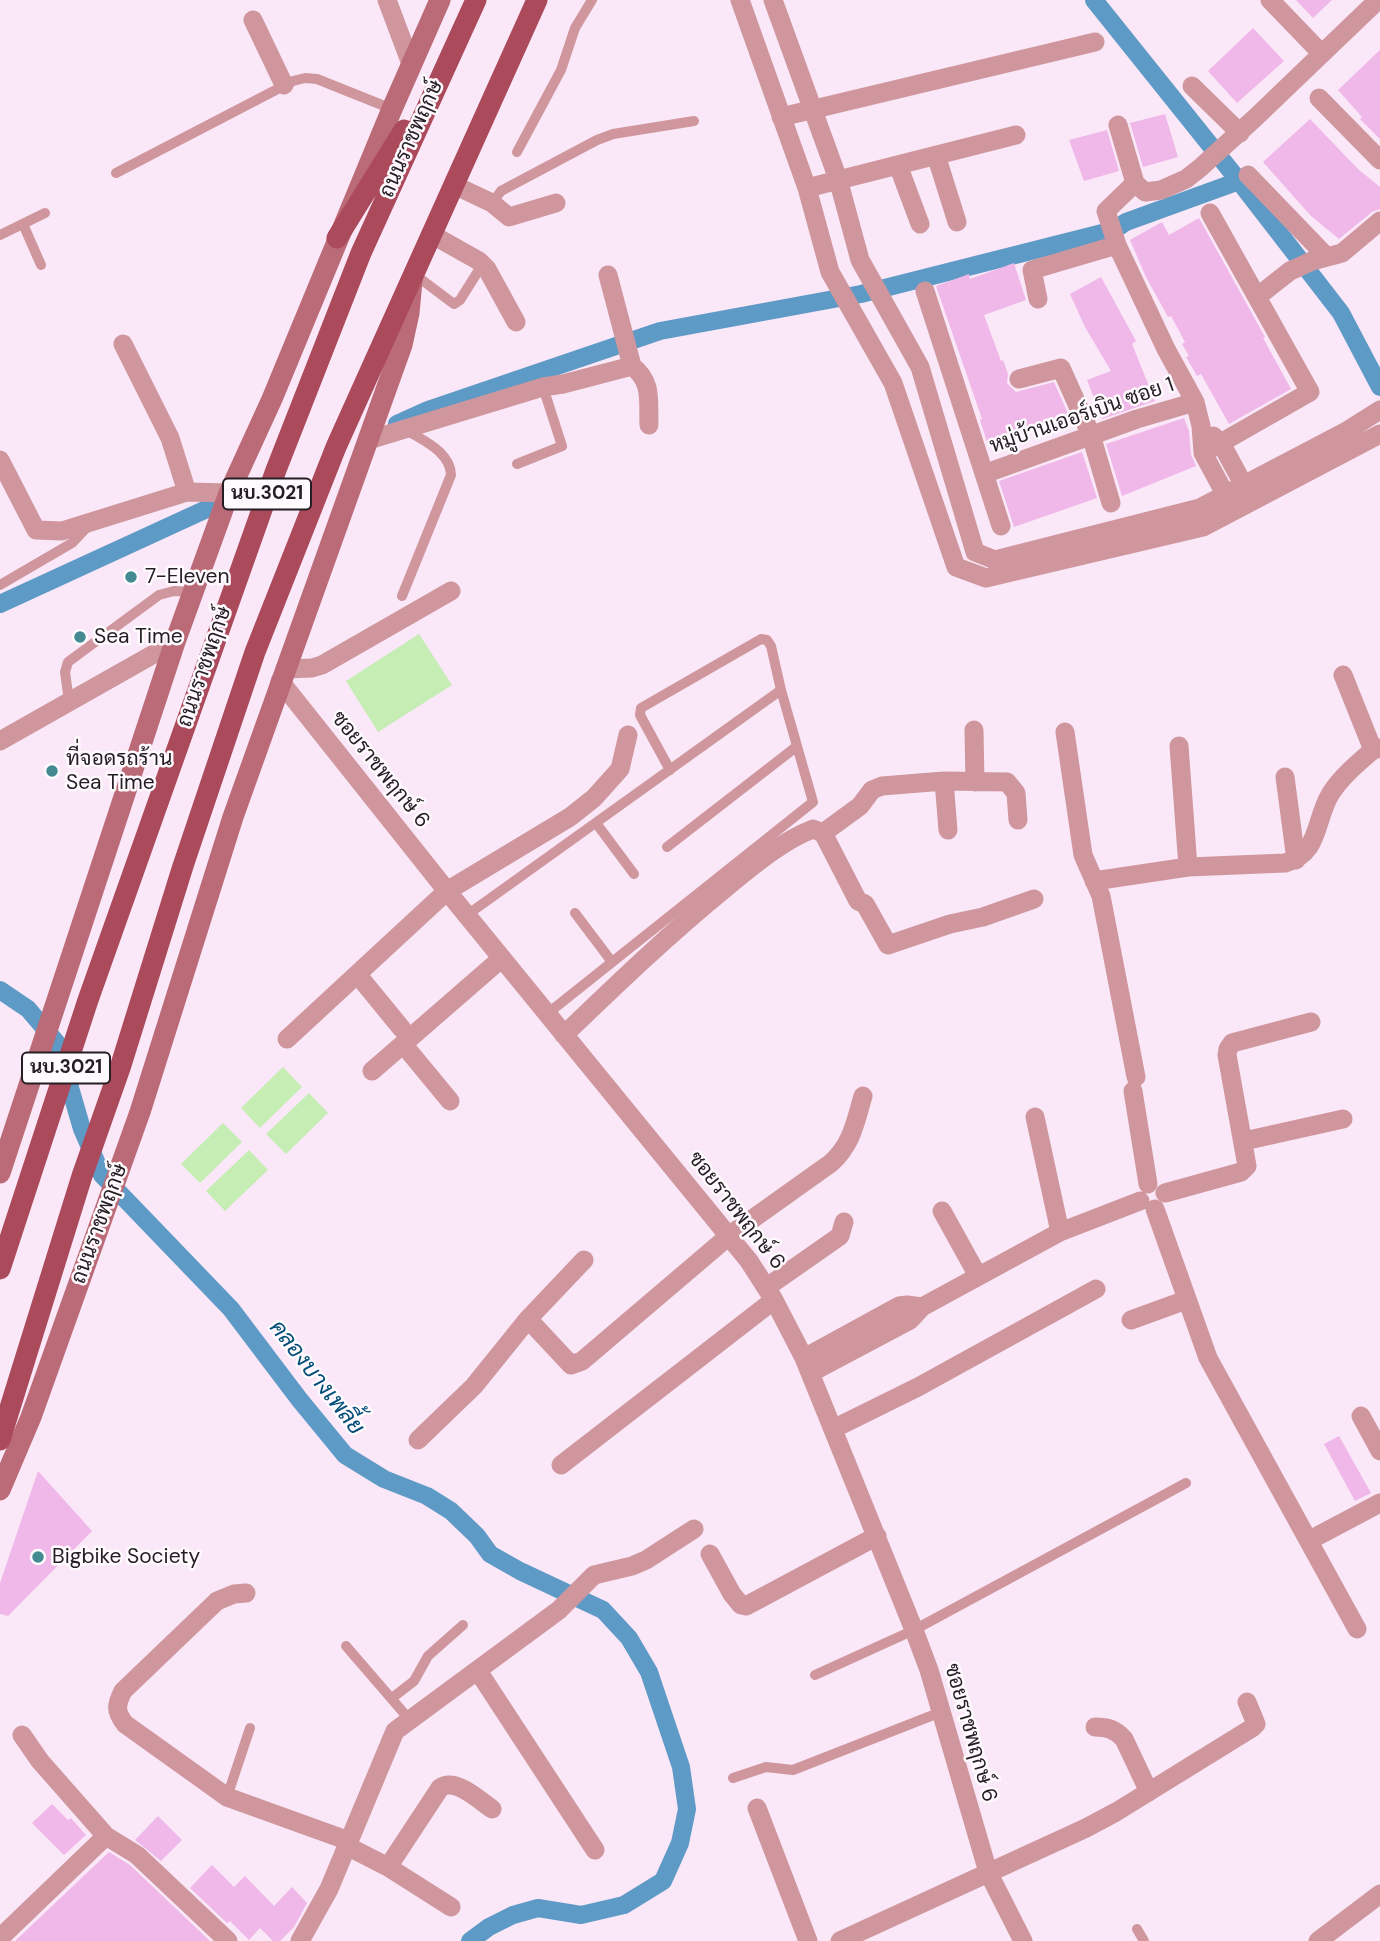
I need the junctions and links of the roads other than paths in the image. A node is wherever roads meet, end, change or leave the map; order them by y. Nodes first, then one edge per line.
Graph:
1 (387, 0) edge
2 (440, 0) edge
3 (476, 0) edge
4 (537, 0) edge
5 (592, 0) edge
6 (740, 0) edge
7 (773, 0) edge
8 (1270, 0) edge
9 (1378, 0) edge
10 (253, 20) dead end
11 (1095, 42) dead end
12 (1322, 54) junction
13 (449, 57) junction
14 (411, 64) junction
15 (284, 85) junction
16 (1192, 86) dead end
17 (1319, 98) dead end
18 (391, 109) junction
19 (812, 109) junction
20 (781, 117) junction
21 (694, 121) dead end
22 (1118, 125) dead end
23 (1016, 135) dead end
24 (1233, 139) junction
25 (517, 152) dead end
26 (936, 155) junction
27 (1380, 160) edge
28 (898, 164) junction
29 (116, 173) dead end
30 (1248, 175) dead end
31 (838, 179) junction
32 (1135, 183) junction
33 (454, 185) junction
34 (807, 188) junction
35 (492, 202) junction
36 (556, 203) dead end
37 (46, 213) dead end
38 (1210, 213) dead end
39 (1380, 221) edge
40 (957, 222) dead end
41 (23, 224) junction
42 (920, 224) dead end
43 (431, 234) junction
44 (0, 235) edge
45 (337, 238) junction
46 (1117, 245) junction
47 (1320, 259) junction
48 (40, 265) dead end
49 (482, 265) junction
50 (413, 275) junction
51 (608, 275) dead end
52 (925, 290) dead end
53 (1257, 297) junction
54 (1038, 299) dead end
55 (516, 322) dead end
56 (122, 344) dead end
57 (632, 366) junction
58 (1019, 379) dead end
59 (542, 387) junction
60 (1195, 402) junction
61 (1380, 410) edge
62 (649, 425) dead end
63 (1201, 426) junction
64 (404, 429) junction
65 (1380, 433) edge
66 (1091, 435) junction
67 (369, 440) junction
68 (1349, 440) junction
69 (1221, 443) junction
70 (1203, 453) junction
71 (0, 460) edge
72 (517, 464) dead end
73 (984, 474) junction
74 (187, 492) junction
75 (1248, 492) junction
76 (229, 494) junction
77 (1111, 503) dead end
78 (1229, 503) junction
79 (93, 521) junction
80 (1001, 526) dead end
81 (0, 585) edge
82 (451, 591) dead end
83 (193, 592) junction
84 (402, 596) dead end
85 (175, 642) junction
86 (282, 675) junction
87 (1343, 675) dead end
88 (781, 690) junction
89 (69, 701) junction
90 (974, 730) dead end
91 (1065, 732) dead end
92 (628, 735) dead end
93 (0, 741) edge
94 (1179, 746) dead end
95 (796, 747) junction
96 (1377, 749) edge
97 (670, 770) junction
98 (1285, 777) dead end
99 (944, 781) junction
100 (975, 782) junction
101 (1018, 820) dead end
102 (596, 823) junction
103 (948, 830) dead end
104 (823, 833) junction
105 (667, 847) dead end
106 (1296, 860) junction
107 (1188, 867) junction
108 (634, 874) dead end
109 (1094, 881) junction
110 (447, 891) junction
111 (1034, 899) dead end
112 (575, 913) dead end
113 (467, 915) junction
114 (502, 958) junction
115 (612, 962) junction
116 (357, 974) junction
117 (547, 1014) junction
118 (1311, 1022) dead end
119 (564, 1035) junction
120 (402, 1036) junction
121 (287, 1039) dead end
122 (372, 1072) dead end
123 (863, 1096) dead end
124 (450, 1101) dead end
125 (1035, 1117) dead end
126 (1343, 1119) dead end
127 (1244, 1141) junction
128 (0, 1172) edge
129 (1152, 1197) junction
130 (942, 1211) dead end
131 (844, 1222) dead end
132 (1060, 1232) junction
133 (730, 1235) junction
134 (584, 1260) dead end
135 (0, 1269) edge
136 (978, 1276) junction
137 (1096, 1289) dead end
138 (771, 1294) junction
139 (1186, 1300) junction
140 (528, 1319) junction
141 (1131, 1320) dead end
142 (807, 1365) junction
143 (1361, 1416) dead end
144 (833, 1429) junction
145 (0, 1440) edge
146 (418, 1440) dead end
147 (1380, 1451) edge
148 (561, 1465) dead end
149 (1186, 1483) dead end
150 (0, 1490) edge
151 (1380, 1503) edge
152 (694, 1529) dead end
153 (877, 1536) junction
154 (1310, 1540) junction
155 (710, 1554) dead end
156 (246, 1593) dead end
157 (463, 1625) dead end
158 (1357, 1629) dead end
159 (914, 1630) junction
160 (346, 1646) dead end
161 (478, 1671) junction
162 (815, 1675) dead end
163 (392, 1698) junction
164 (1247, 1702) dead end
165 (941, 1712) junction
166 (409, 1719) junction
167 (1095, 1727) dead end
168 (250, 1728) dead end
169 (22, 1735) dead end
170 (733, 1778) dead end
171 (1149, 1792) junction
172 (227, 1797) junction
173 (757, 1808) dead end
174 (492, 1809) dead end
175 (106, 1836) junction
176 (348, 1843) junction
177 (595, 1850) dead end
178 (388, 1867) junction
179 (988, 1871) junction
180 (1380, 1894) edge
181 (451, 1907) dead end
182 (1138, 1929) dead end
183 (0, 1938) edge
184 (228, 1941) edge
185 (300, 1941) edge
186 (808, 1941) edge
187 (840, 1941) edge
188 (1023, 1941) edge
189 (1144, 1941) edge
190 (1318, 1941) edge

1 - 14 street
2 - 14 main road, ถนนราชพฤกษ์ / นบ.3021
3 - 13 main road, ถนนราชพฤกษ์ / นบ.3021
4 - 33 main road, ถนนราชพฤกษ์ / นบ.3021
5 - 25 lane
6 - 20 street
7 - 19 street
8 - 12 street
9 - 12 street
10 - 15 street
11 - 19 street
12 - 24 street
13 - 45 main road
13 - 135 main road, ถนนราชพฤกษ์ / นบ.3021
14 - 18 main road, ถนนราชพฤกษ์ / นบ.3021
15 - 18 lane
15 - 29 lane
16 - 24 street
17 - 27 street
18 - 45 main road, ถนนราชพฤกษ์ / นบ.3021
19 - 20 street
19 - 31 street
20 - 34 street
21 - 35 lane
22 - 32 street
23 - 26 street
24 - 32 street
26 - 28 street
26 - 40 street
28 - 31 street
28 - 42 street
30 - 47 street
31 - 34 street
31 - 78 street
32 - 46 street
33 - 35 street
33 - 43 main road, ถนนราชพฤกษ์ / นบ.3021
34 - 78 street
35 - 36 street
37 - 41 lane
38 - 53 street
39 - 47 street
41 - 44 lane
41 - 48 lane
43 - 49 street
43 - 50 main road, ถนนราชพฤกษ์ / นบ.3021
45 - 76 main road, ถนนราชพฤกษ์ / นบ.3021
46 - 54 street
46 - 60 street
47 - 53 street
49 - 50 lane
49 - 55 street
50 - 67 main road, ถนนราชพฤกษ์ / นบ.3021
50 - 145 main road, ถนนราชพฤกษ์ / นบ.3021
51 - 57 street
52 - 73 street
53 - 69 street
56 - 74 street
57 - 59 street
57 - 62 street
58 - 66 street
59 - 64 street
59 - 72 lane
60 - 63 street
60 - 66 street, หมู่บ้านเออร์เบิน ซอย 1
61 - 68 street
63 - 69 street
63 - 70 street
64 - 67 street
64 - 84 lane
65 - 68 street
66 - 73 street, หมู่บ้านเออร์เบิน ซอย 1
66 - 77 street
67 - 86 main road, ถนนราชพฤกษ์ / นบ.3021
68 - 75 street
69 - 70 street
69 - 75 street
70 - 78 street
71 - 79 street
73 - 80 street
74 - 76 street
74 - 79 street
75 - 78 street
76 - 83 main road, ถนนราชพฤกษ์ / นบ.3021
79 - 81 lane
82 - 86 street
83 - 85 main road, ถนนราชพฤกษ์ / นบ.3021
83 - 89 lane
85 - 89 street
85 - 128 main road, ถนนราชพฤกษ์ / นบ.3021
86 - 110 street, ซอยราชพฤกษ์ 6
86 - 150 main road, ถนนราชพฤกษ์ / นบ.3021
87 - 96 street
88 - 95 lane
88 - 97 lane
88 - 97 lane
89 - 93 street
90 - 100 street
91 - 109 street
92 - 110 street
94 - 107 street
95 - 105 lane
95 - 115 lane
96 - 106 street
97 - 102 lane
98 - 106 street
99 - 100 street
99 - 103 street
99 - 104 street
100 - 101 street
102 - 108 lane
102 - 113 lane
104 - 111 street
104 - 119 street
106 - 107 street
107 - 109 street
109 - 129 street
110 - 113 street, ซอยราชพฤกษ์ 6
110 - 116 street
112 - 115 lane
113 - 114 street, ซอยราชพฤกษ์ 6
114 - 117 street, ซอยราชพฤกษ์ 6
114 - 120 street
115 - 117 lane
116 - 120 street
116 - 121 street
117 - 119 street, ซอยราชพฤกษ์ 6
118 - 127 street
119 - 133 street, ซอยราชพฤกษ์ 6
120 - 122 street
120 - 124 street
123 - 133 street
125 - 132 street
126 - 127 street
127 - 129 street
129 - 132 street
129 - 139 street
130 - 136 street
131 - 138 street
132 - 136 street
133 - 138 street, ซอยราชพฤกษ์ 6
133 - 140 street
134 - 140 street
136 - 142 street
137 - 144 street
138 - 142 street, ซอยราชพฤกษ์ 6
138 - 148 street
139 - 141 street
139 - 154 street
140 - 146 street
142 - 144 street, ซอยราชพฤกษ์ 6
143 - 147 street
144 - 153 street, ซอยราชพฤกษ์ 6
149 - 159 lane
151 - 154 street
152 - 161 street
153 - 155 street
153 - 159 street, ซอยราชพฤกษ์ 6
154 - 158 street
156 - 172 street
157 - 163 lane
159 - 162 lane
159 - 165 street, ซอยราชพฤกษ์ 6
160 - 163 lane
161 - 166 street
161 - 177 street
163 - 166 lane
164 - 171 street
165 - 170 lane
165 - 179 street, ซอยราชพฤกษ์ 6
166 - 176 street
167 - 171 street
168 - 172 lane
169 - 175 street
171 - 179 street
172 - 176 street
173 - 186 street
174 - 178 street
175 - 183 street
175 - 184 street
176 - 178 street
176 - 185 street
178 - 181 street
179 - 187 street
179 - 188 street, ซอยราชพฤกษ์ 6
180 - 190 street
182 - 189 lane

